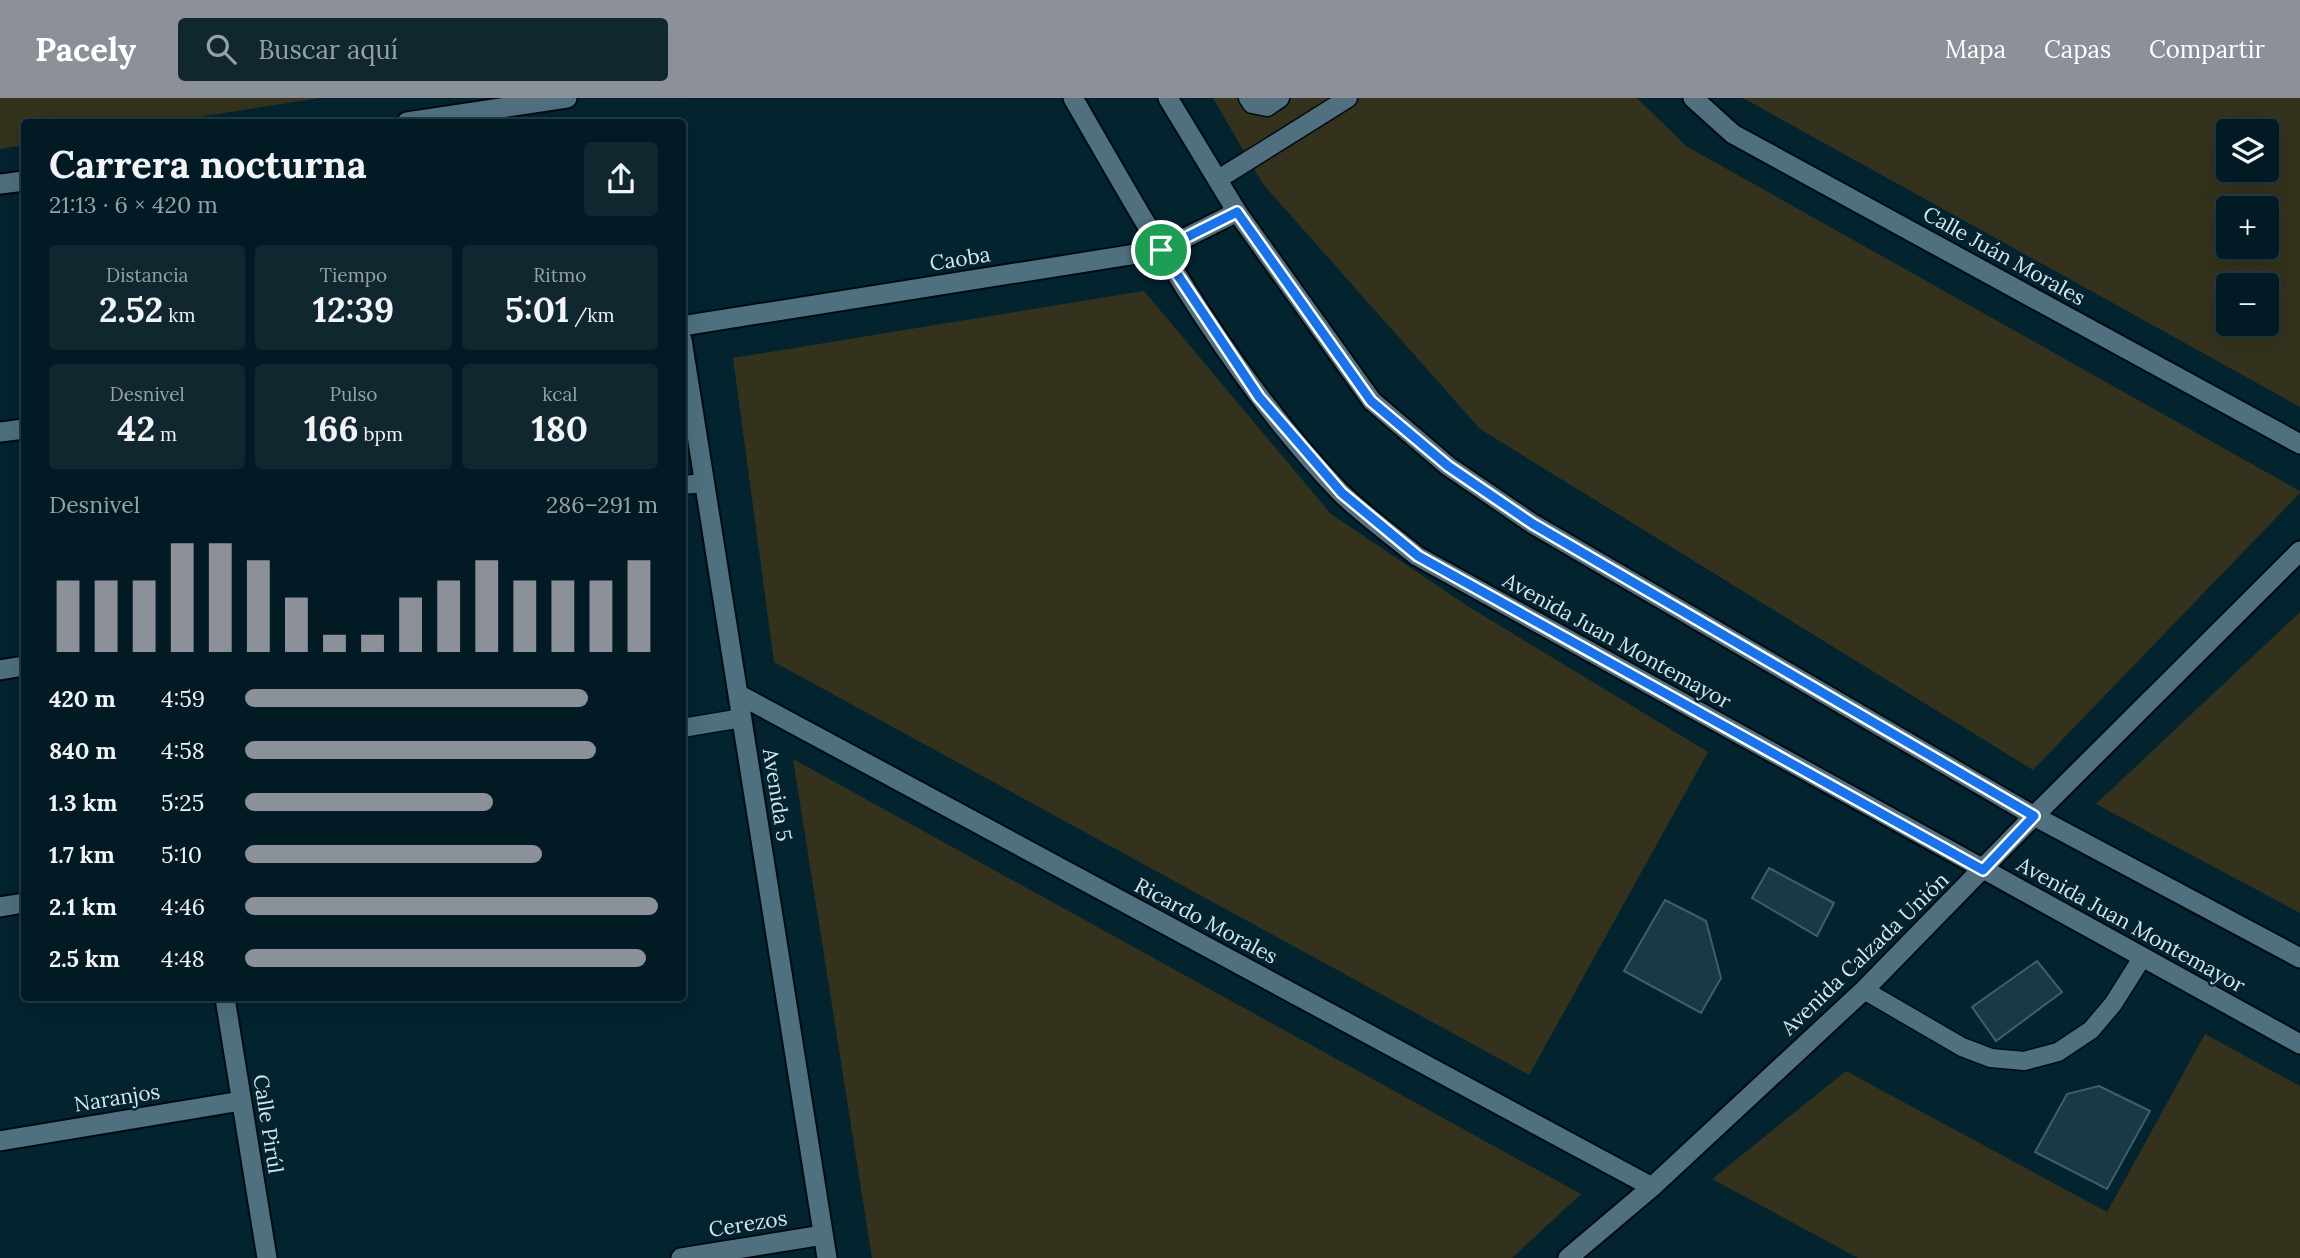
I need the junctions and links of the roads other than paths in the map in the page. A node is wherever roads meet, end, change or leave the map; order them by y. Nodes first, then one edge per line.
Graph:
1 (567, 98) edge
2 (1073, 98) edge
3 (1168, 98) edge
4 (1248, 98) edge
5 (1280, 98) edge
6 (1349, 98) edge
7 (1693, 98) edge
8 (427, 119) edge
9 (1217, 180) junction
10 (21, 181) edge
11 (0, 184) edge
12 (1237, 212) junction
13 (1161, 250) junction
14 (686, 325) edge
15 (686, 365) edge
16 (21, 429) edge
17 (0, 432) edge
18 (2300, 444) edge
19 (705, 483) junction
20 (686, 485) edge
21 (2300, 551) edge
22 (21, 666) edge
23 (0, 670) edge
24 (738, 694) junction
25 (742, 718) junction
26 (689, 727) edge
27 (2034, 816) junction
28 (1983, 870) junction
29 (21, 904) edge
30 (0, 907) edge
31 (2142, 958) junction
32 (2300, 958) edge
33 (1864, 990) junction
34 (225, 1001) edge
35 (2300, 1044) edge
36 (241, 1101) junction
37 (0, 1141) edge
38 (1652, 1187) junction
39 (823, 1235) junction
40 (267, 1258) edge
41 (681, 1258) edge
42 (827, 1258) edge
43 (1568, 1258) edge

1 - 8 street
2 - 13 street, Avenida Juan Montemayor
3 - 9 street
4 - 5 lane
6 - 9 lane
7 - 18 street, Calle Juán Morales
9 - 12 street
10 - 11 street
12 - 13 street, Caoba
12 - 27 street
13 - 14 street, Caoba
13 - 28 street, Avenida Juan Montemayor
15 - 19 street, Avenida 5
16 - 17 street
19 - 20 lane
19 - 24 street, Avenida 5
21 - 27 street, Avenida Calzada Unión
22 - 23 street
24 - 25 street, Avenida 5
24 - 38 street, Ricardo Morales
25 - 26 lane
25 - 39 street, Avenida 5
27 - 28 street, Avenida Calzada Unión
27 - 32 street
28 - 31 street, Avenida Juan Montemayor
28 - 33 street, Avenida Calzada Unión
29 - 30 street
31 - 33 lane
31 - 35 street, Avenida Juan Montemayor
33 - 38 street, Avenida Calzada Unión
34 - 36 street, Calle Pirúl
36 - 37 street, Naranjos
36 - 40 street, Calle Pirúl
38 - 43 street, Avenida Calzada Unión
39 - 41 street, Cerezos
39 - 42 street, Avenida 5

